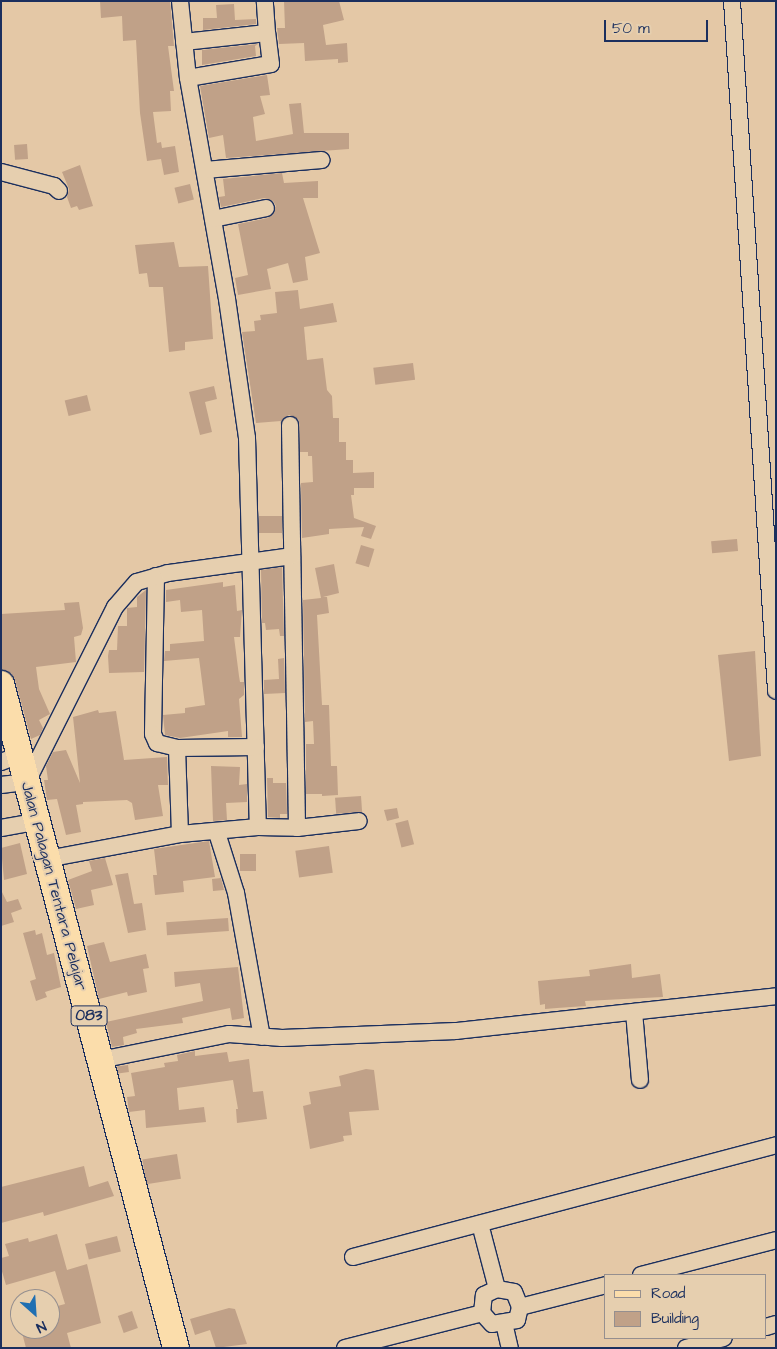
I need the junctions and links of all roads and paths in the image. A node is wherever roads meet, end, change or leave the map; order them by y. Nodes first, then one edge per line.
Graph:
1 (180, 1) edge
2 (265, 1) edge
3 (732, 1) edge
4 (267, 33) junction
5 (184, 42) junction
6 (188, 78) junction
7 (322, 160) dead end
8 (205, 170) junction
9 (1, 172) edge
10 (59, 191) dead end
11 (266, 208) dead end
12 (212, 219) junction
13 (290, 425) dead end
14 (292, 556) junction
15 (250, 560) junction
16 (156, 576) junction
17 (1, 684) edge
18 (776, 690) edge
19 (256, 747) junction
20 (177, 748) junction
21 (10, 759) edge
22 (14, 784) edge
23 (39, 821) junction
24 (359, 821) dead end
25 (1, 828) edge
26 (258, 828) junction
27 (297, 828) junction
28 (218, 833) junction
29 (180, 834) junction
30 (47, 859) junction
31 (776, 996) edge
32 (634, 1012) junction
33 (262, 1037) junction
34 (100, 1060) junction
35 (640, 1080) dead end
36 (776, 1144) edge
37 (480, 1224) junction
38 (776, 1240) edge
39 (353, 1257) dead end
40 (645, 1274) edge
41 (604, 1286) edge
42 (497, 1289) junction
43 (520, 1307) junction
44 (482, 1312) junction
45 (504, 1323) junction
46 (720, 1339) edge
47 (176, 1348) edge
48 (345, 1348) edge
49 (510, 1348) edge
50 (686, 1348) edge

1 - 5 street
2 - 4 street
3 - 18 street
4 - 5 street
4 - 6 street
5 - 6 street
6 - 8 street
7 - 8 street
8 - 12 street
9 - 10 street
11 - 12 street
12 - 15 street
13 - 14 street
14 - 15 street
14 - 27 street
15 - 16 street
15 - 19 street
16 - 20 street
16 - 22 street
17 - 21 main road, Jalan Palagan Tentara Pelajar / 083
19 - 20 street
19 - 26 street
20 - 29 street
21 - 22 main road, Jalan Palagan Tentara Pelajar / 083
22 - 23 main road, Jalan Palagan Tentara Pelajar / 083
23 - 25 street
23 - 30 main road, Jalan Palagan Tentara Pelajar / 083
24 - 27 street
26 - 27 street
26 - 28 street
28 - 29 street
28 - 33 street
29 - 30 street
30 - 34 main road, Jalan Palagan Tentara Pelajar / 083
31 - 32 street
32 - 33 street
32 - 35 street
33 - 34 street
34 - 47 main road, Jalan Palagan Tentara Pelajar / 083
36 - 37 street
37 - 39 street
37 - 42 street
38 - 40 street
41 - 43 street
42 - 43 street
42 - 44 street
43 - 45 street
44 - 45 street
44 - 48 street
45 - 49 street
46 - 50 street

